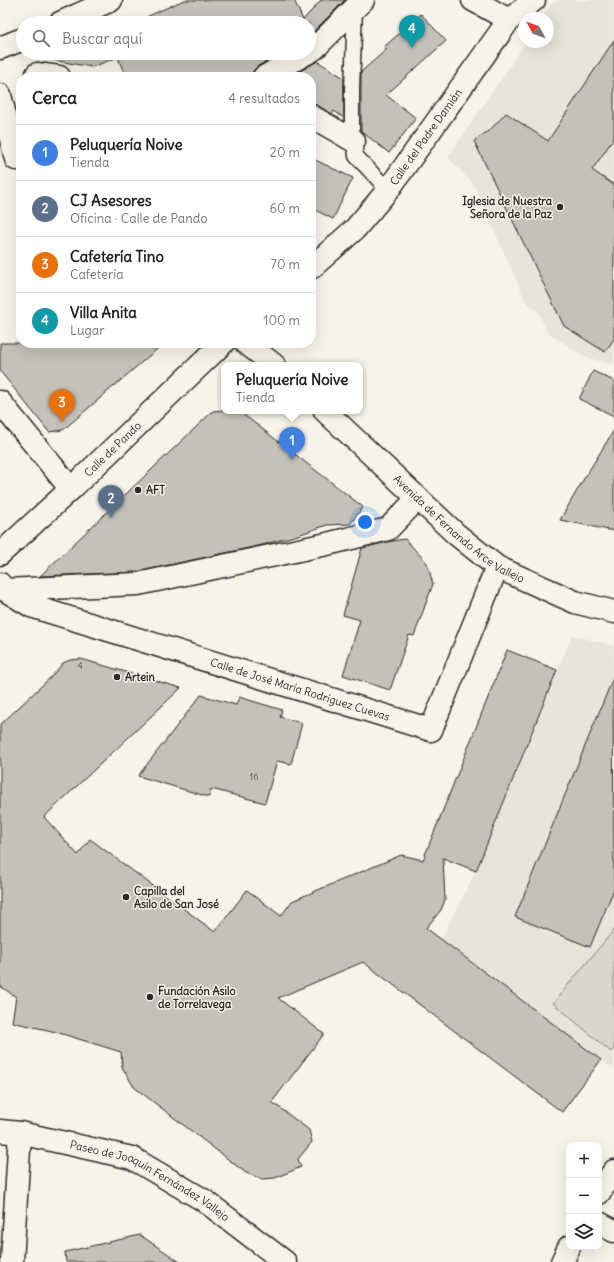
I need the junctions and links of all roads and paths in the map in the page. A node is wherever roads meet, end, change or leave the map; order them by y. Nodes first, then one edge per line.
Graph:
1 (111, 0) edge
2 (472, 0) edge
3 (534, 0) edge
4 (359, 4) edge
5 (76, 16) edge
6 (509, 20) junction
7 (16, 42) edge
8 (316, 46) edge
9 (0, 48) edge
10 (294, 60) edge
11 (273, 72) edge
12 (0, 95) edge
13 (316, 119) edge
14 (354, 141) junction
15 (0, 145) edge
16 (16, 151) edge
17 (16, 158) edge
18 (388, 190) junction
19 (316, 264) edge
20 (218, 348) edge
21 (252, 348) edge
22 (270, 362) edge
23 (0, 402) edge
24 (328, 414) edge
25 (70, 489) junction
26 (418, 498) junction
27 (0, 554) edge
28 (497, 567) junction
29 (3, 587) edge
30 (614, 612) edge
31 (10, 1132) edge
32 (614, 1171) edge
33 (602, 1189) edge
34 (602, 1225) edge
35 (614, 1231) edge
36 (568, 1250) edge
37 (12, 1262) edge
38 (285, 1262) edge
39 (562, 1262) edge

1 - 5 main road
2 - 6 main road
3 - 6 main road, Calle del Padre Damián
4 - 8 main road
4 - 14 lane
6 - 18 main road, Calle del Padre Damián
7 - 9 main road
10 - 11 main road
12 - 16 main road
13 - 14 main road
14 - 18 lane
15 - 17 main road
18 - 19 main road, Calle del Padre Damián
20 - 25 main road, Calle de Pando
21 - 22 main road
23 - 25 main road
24 - 26 main road, Avenida de Fernando Arce Vallejo
25 - 27 main road, Calle de Pando
26 - 28 main road, Avenida de Fernando Arce Vallejo
26 - 29 main road, Calle de José María Rodríguez Cuevas
28 - 29 main road, Calle de José María Rodríguez Cuevas
28 - 30 main road, Avenida de Fernando Arce Vallejo
31 - 37 main road
31 - 38 main road, Paseo de Joaquín Fernández Vallejo
32 - 33 main road
34 - 35 main road
36 - 39 main road

